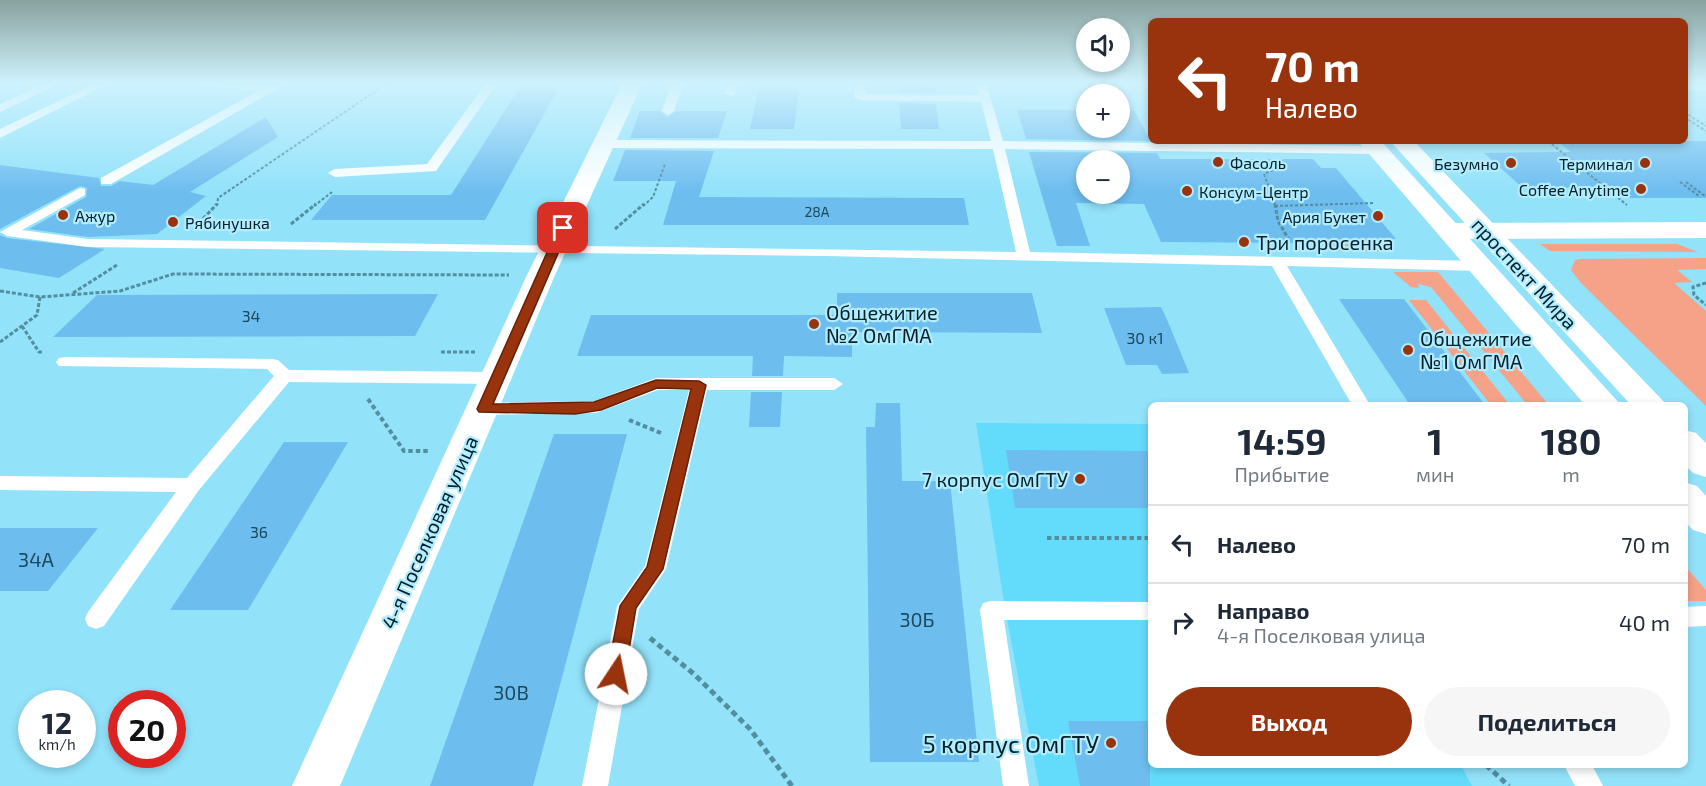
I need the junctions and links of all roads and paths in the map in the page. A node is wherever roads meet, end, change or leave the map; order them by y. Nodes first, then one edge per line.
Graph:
1 (31, 119) edge
2 (218, 119) edge
3 (335, 119) edge
4 (466, 119) edge
5 (616, 119) edge
6 (990, 119) edge
7 (1688, 120) edge
8 (1706, 131) edge
9 (0, 134) edge
10 (673, 143) junction
11 (605, 144) junction
12 (1221, 144) edge
13 (1404, 144) edge
14 (1552, 144) edge
15 (998, 145) junction
16 (1372, 145) edge
17 (1280, 166) dead end
18 (359, 172) junction
19 (335, 173) dead end
20 (106, 180) dead end
21 (1680, 182) dead end
22 (1686, 182) dead end
23 (80, 192) dead end
24 (1699, 196) dead end
25 (1705, 196) edge
26 (1375, 203) dead end
27 (1275, 204) junction
28 (1634, 211) dead end
29 (1706, 230) edge
30 (1450, 231) junction
31 (1484, 231) junction
32 (149, 244) junction
33 (264, 247) junction
34 (553, 249) junction
35 (591, 249) junction
36 (1024, 256) junction
37 (1277, 262) junction
38 (1302, 263) junction
39 (1480, 266) junction
40 (518, 276) dead end
41 (1706, 283) edge
42 (0, 291) edge
43 (72, 293) junction
44 (40, 297) junction
45 (1706, 305) edge
46 (0, 342) edge
47 (65, 362) dead end
48 (284, 376) junction
49 (352, 376) junction
50 (498, 378) junction
51 (834, 384) dead end
52 (699, 385) junction
53 (1358, 402) edge
54 (1601, 402) edge
55 (1647, 402) edge
56 (596, 407) junction
57 (484, 409) junction
58 (686, 444) junction
59 (1688, 446) edge
60 (433, 451) dead end
61 (1706, 464) edge
62 (0, 483) edge
63 (192, 485) junction
64 (1688, 500) edge
65 (1706, 520) edge
66 (1047, 538) dead end
67 (1148, 538) edge
68 (628, 606) junction
69 (1148, 611) edge
70 (1688, 616) edge
71 (1706, 616) edge
72 (96, 619) dead end
73 (1489, 768) edge
74 (1578, 768) edge
75 (316, 786) edge
76 (595, 786) edge
77 (792, 786) edge
78 (1016, 786) edge
79 (1509, 786) edge
80 (1590, 786) edge

1 - 9 lane
2 - 20 lane
3 - 32 path
4 - 18 lane
5 - 11 street, 4-я Поселковая улица
6 - 15 lane
7 - 8 path
10 - 11 lane
10 - 15 lane
10 - 35 path
11 - 34 street, 4-я Поселковая улица
12 - 15 lane
12 - 16 lane
13 - 31 street, проспект Мира
14 - 28 path
15 - 36 lane
16 - 30 street, проспект Мира
17 - 27 path
18 - 19 lane
18 - 33 path
21 - 24 path
22 - 25 path
23 - 32 lane
26 - 27 path
27 - 38 path
29 - 31 street
30 - 31 street
30 - 39 street, проспект Мира
31 - 55 street, проспект Мира
32 - 33 lane
32 - 43 path
33 - 34 lane
34 - 35 lane
34 - 50 street, 4-я Поселковая улица
35 - 36 lane
36 - 37 lane
37 - 38 lane
37 - 53 lane
38 - 39 lane
39 - 54 street, проспект Мира
40 - 43 path
41 - 45 path
42 - 44 path
43 - 44 path
44 - 46 path
47 - 48 lane
48 - 49 lane
48 - 63 lane
49 - 50 lane
49 - 60 path
50 - 57 street, 4-я Поселковая улица
51 - 52 lane
52 - 56 lane
52 - 58 lane
56 - 57 lane
56 - 58 path
57 - 75 street, 4-я Поселковая улица
58 - 68 lane
59 - 61 street
62 - 63 lane
63 - 72 lane
64 - 65 street
66 - 67 path
68 - 76 lane
68 - 77 path
69 - 78 lane
70 - 71 lane
73 - 79 path
74 - 80 lane

